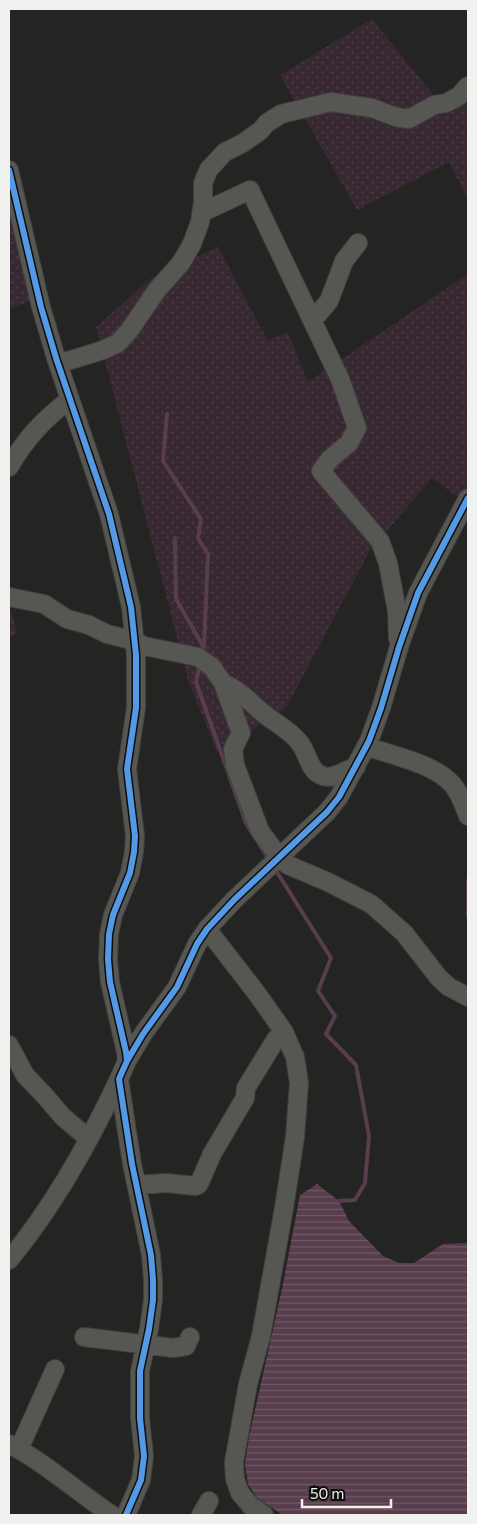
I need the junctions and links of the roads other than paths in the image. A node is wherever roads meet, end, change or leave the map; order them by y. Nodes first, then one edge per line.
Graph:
1 (468, 86) edge
2 (9, 170) edge
3 (201, 213) junction
4 (358, 244) dead end
5 (313, 320) junction
6 (58, 364) junction
7 (70, 399) junction
8 (9, 468) edge
9 (468, 498) edge
10 (9, 597) edge
11 (135, 641) junction
12 (399, 647) junction
13 (223, 683) junction
14 (366, 746) junction
15 (356, 767) junction
16 (468, 816) edge
17 (279, 857) junction
18 (207, 929) junction
19 (468, 997) edge
20 (284, 1032) junction
21 (9, 1045) edge
22 (126, 1061) junction
23 (119, 1079) junction
24 (90, 1139) junction
25 (137, 1185) junction
26 (9, 1260) edge
27 (84, 1337) dead end
28 (190, 1337) dead end
29 (146, 1345) junction
30 (55, 1369) dead end
31 (14, 1446) edge
32 (112, 1515) edge
33 (126, 1515) edge
34 (264, 1515) edge

1 - 3 street
2 - 6 street
3 - 5 street
3 - 6 street
4 - 5 street
5 - 12 street
6 - 7 street
7 - 8 street
7 - 11 street
9 - 12 street
10 - 11 street
11 - 13 street
11 - 22 street
12 - 14 street
13 - 15 street
13 - 17 street
14 - 15 street
14 - 16 street
15 - 17 street
17 - 18 street
17 - 19 street
18 - 20 street
18 - 22 street
20 - 25 street
20 - 34 street
21 - 24 street
22 - 23 street
23 - 24 street
23 - 25 street
24 - 26 street
25 - 29 street
27 - 29 street
28 - 29 street
29 - 33 street
30 - 31 street
31 - 32 street

